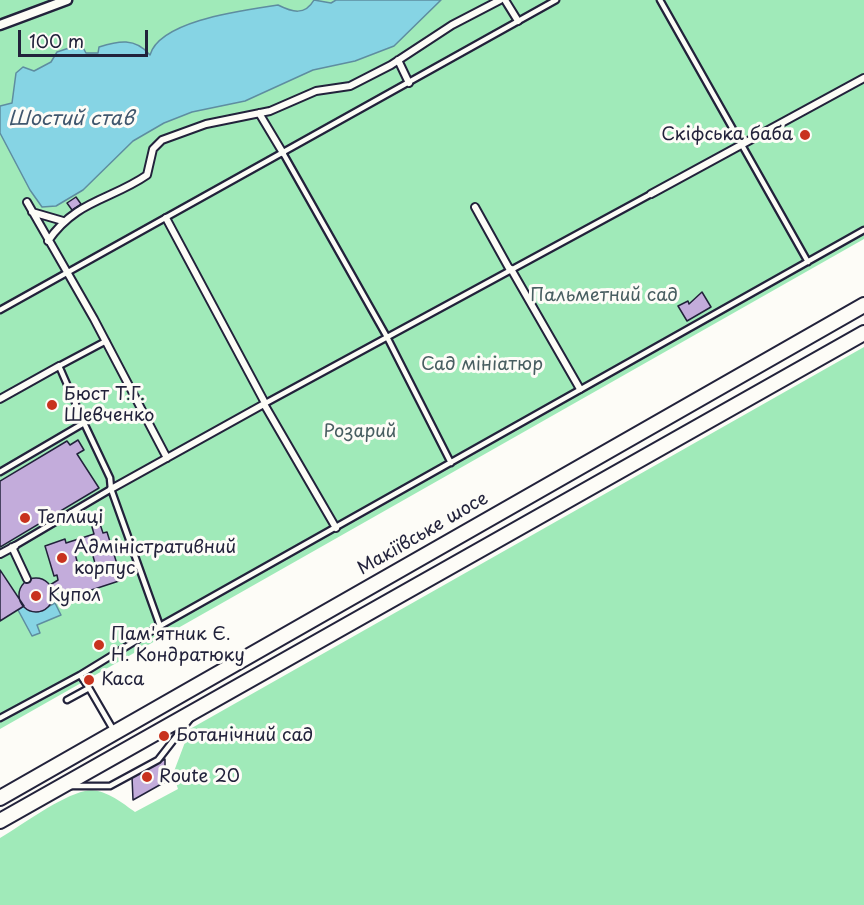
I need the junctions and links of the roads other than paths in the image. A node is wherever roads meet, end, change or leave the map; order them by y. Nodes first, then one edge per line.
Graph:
1 (67, 0) edge
2 (500, 0) edge
3 (505, 0) edge
4 (556, 0) edge
5 (660, 0) edge
6 (518, 21) junction
7 (0, 25) edge
8 (398, 60) junction
9 (864, 78) edge
10 (409, 83) junction
11 (259, 113) junction
12 (742, 145) junction
13 (283, 153) junction
14 (651, 194) joint
15 (27, 202) dead end
16 (475, 207) dead end
17 (32, 212) junction
18 (166, 218) junction
19 (63, 220) junction
20 (864, 230) edge
21 (48, 241) junction
22 (808, 262) junction
23 (510, 270) junction
24 (68, 272) junction
25 (864, 305) edge
26 (0, 310) edge
27 (864, 333) edge
28 (387, 337) junction
29 (106, 341) junction
30 (59, 366) junction
31 (580, 389) junction
32 (0, 399) edge
33 (265, 403) junction
34 (84, 423) junction
35 (166, 458) junction
36 (451, 463) junction
37 (0, 472) edge
38 (111, 489) junction
39 (336, 528) junction
40 (14, 546) junction
41 (0, 554) edge
42 (27, 579) dead end
43 (160, 626) junction
44 (80, 675) junction
45 (89, 688) junction
46 (67, 700) dead end
47 (200, 707) junction
48 (0, 718) edge
49 (114, 731) junction
50 (60, 786) junction
51 (0, 798) edge
52 (0, 821) edge

1 - 7 street
2 - 8 street
3 - 6 street
4 - 6 lane
5 - 12 lane
6 - 10 lane
8 - 10 street
8 - 11 street
9 - 12 street
10 - 13 lane
11 - 13 street
11 - 19 street
12 - 14 street
12 - 22 lane
13 - 18 lane
13 - 28 lane
14 - 23 lane
15 - 17 street
16 - 23 street
17 - 19 street
17 - 21 street
18 - 24 lane
18 - 33 street
19 - 21 street
20 - 22 lane
21 - 24 street
22 - 31 lane
23 - 28 lane
23 - 31 street
24 - 26 lane
24 - 29 street
25 - 49 main road, Макіївське шосе
27 - 47 main road
28 - 33 lane
28 - 36 lane
29 - 30 lane
29 - 35 street
30 - 32 street
30 - 34 lane
31 - 36 lane
33 - 35 street
33 - 39 street
34 - 37 lane
34 - 38 lane
35 - 38 street
36 - 39 lane
38 - 40 lane
38 - 43 lane
39 - 43 lane
40 - 41 street
40 - 42 street
43 - 44 lane
44 - 45 lane
44 - 48 lane
45 - 46 lane
45 - 49 lane
47 - 50 main road
47 - 50 lane
49 - 51 main road, Макіївське шосе
50 - 52 main road

